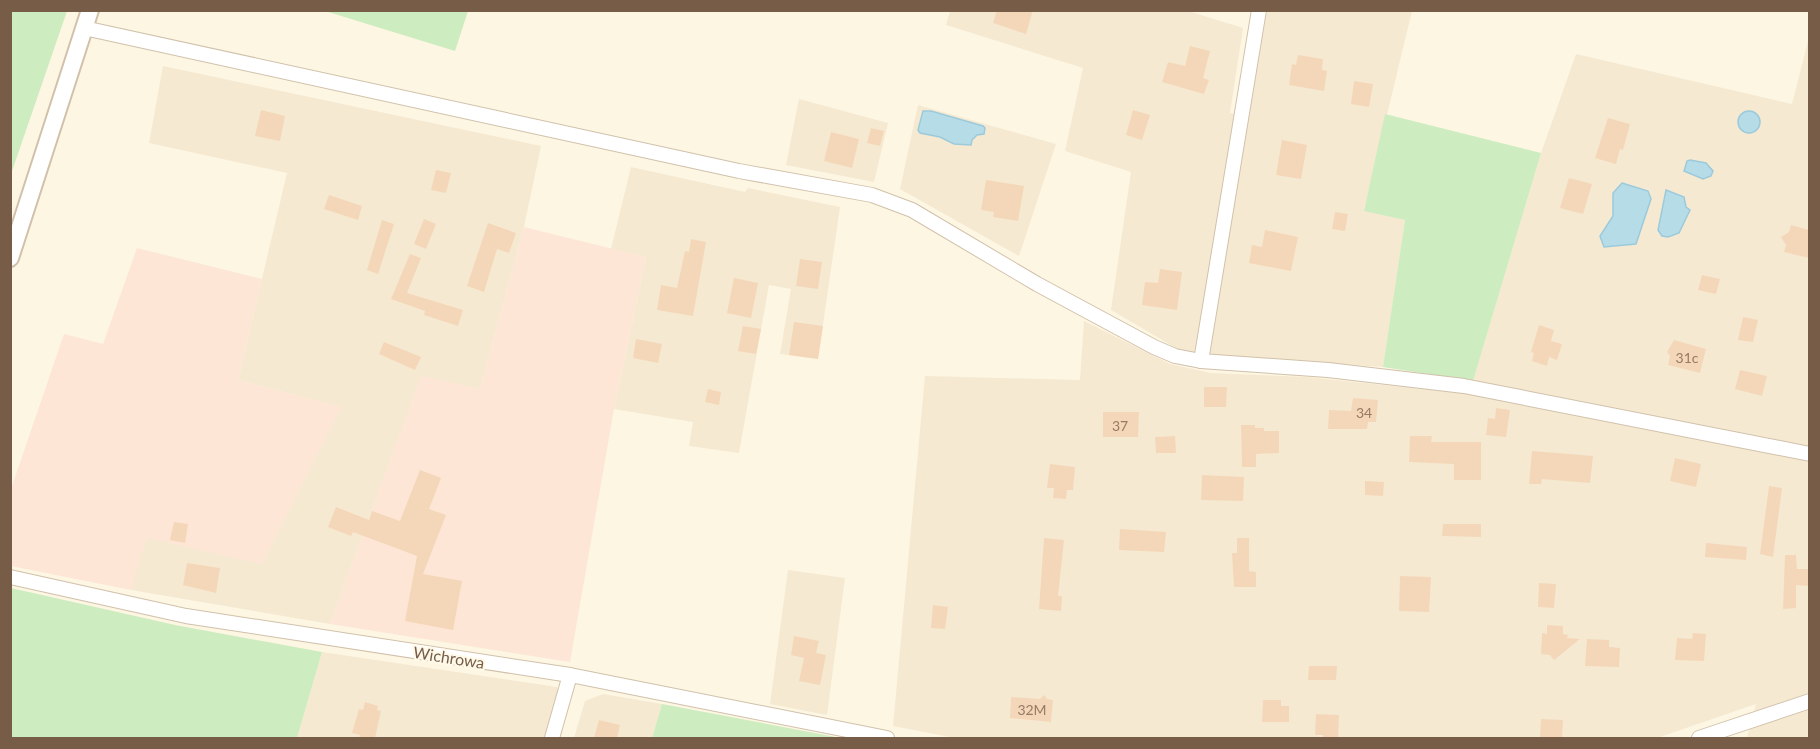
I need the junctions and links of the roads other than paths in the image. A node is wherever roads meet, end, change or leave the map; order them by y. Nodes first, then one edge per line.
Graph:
1 (90, 10) edge
2 (1259, 10) edge
3 (84, 28) junction
4 (10, 258) edge
5 (1201, 361) junction
6 (1809, 454) edge
7 (10, 577) edge
8 (570, 675) junction
9 (1809, 701) edge
10 (552, 738) edge
11 (887, 738) edge
12 (1699, 738) edge

1 - 3 street
2 - 5 street
3 - 4 street
3 - 5 street
5 - 6 street
7 - 8 street, Wichrowa
8 - 10 street
8 - 11 street, Wichrowa
9 - 12 street

